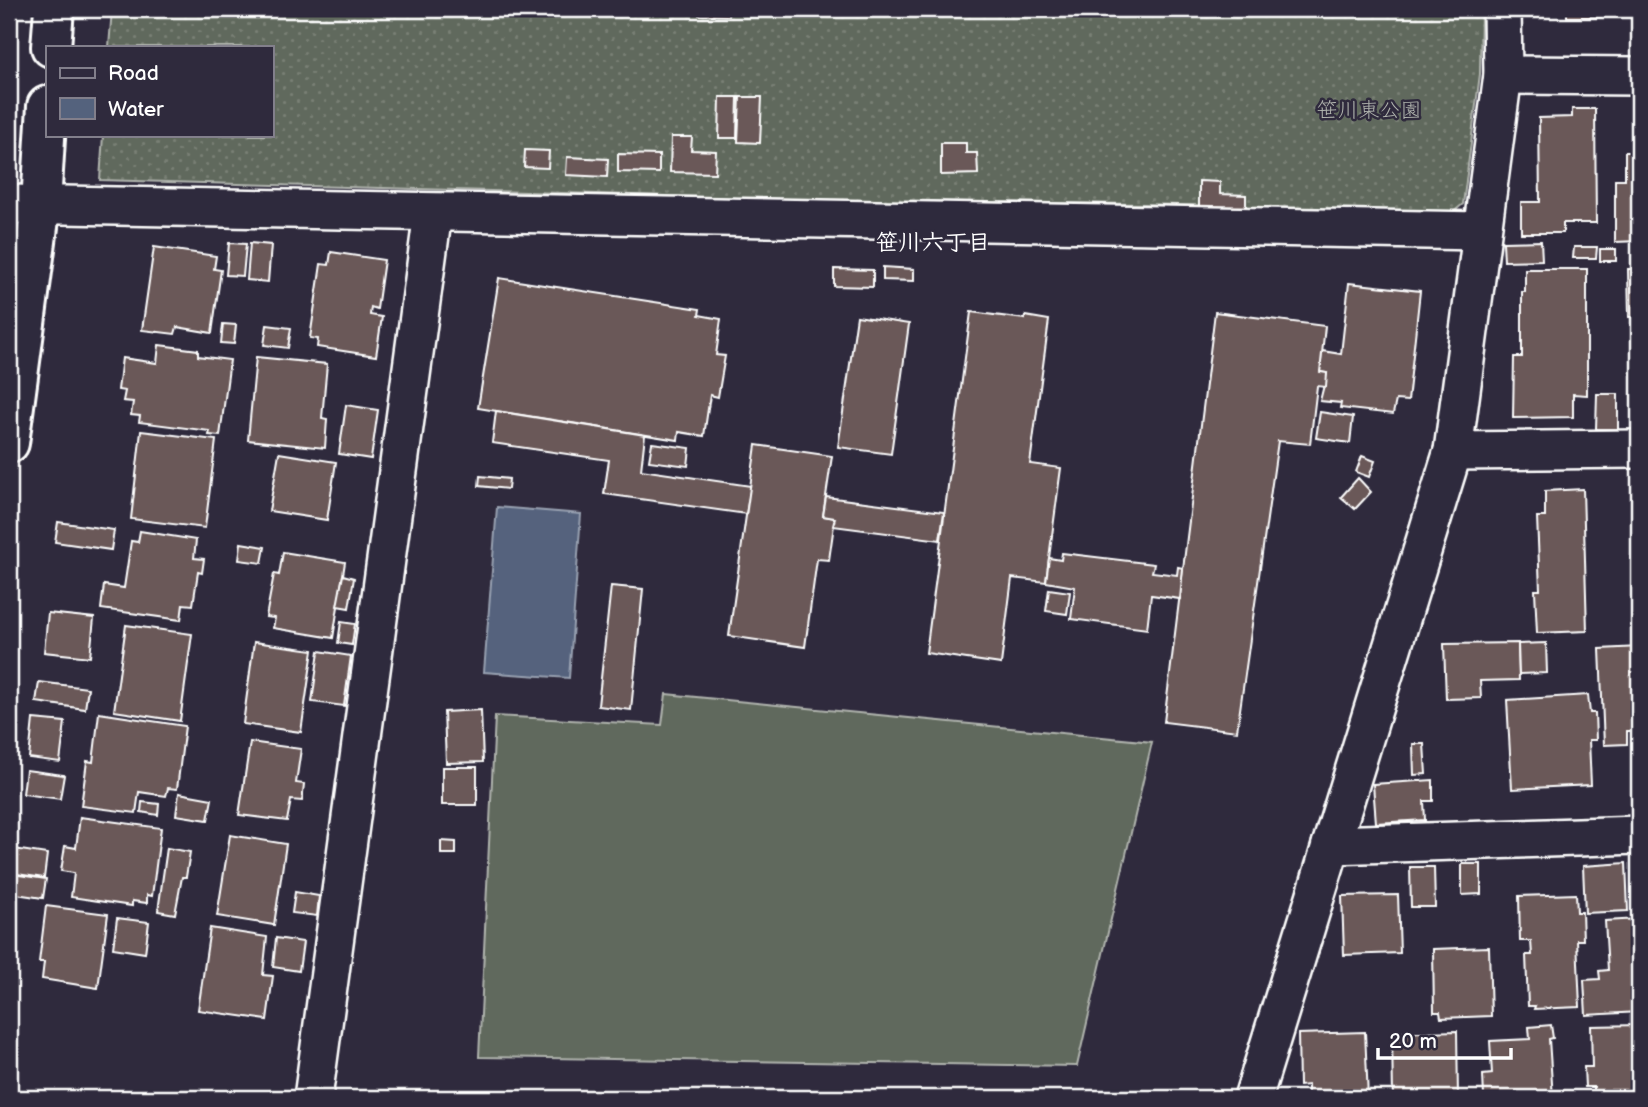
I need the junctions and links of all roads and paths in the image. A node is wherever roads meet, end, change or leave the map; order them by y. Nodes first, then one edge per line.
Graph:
1 (54, 9) edge
2 (1502, 9) edge
3 (51, 46) edge
4 (1503, 75) junction
5 (1639, 76) edge
6 (46, 110) edge
7 (25, 204) edge
8 (433, 213) junction
9 (1481, 231) junction
10 (9, 443) edge
11 (1639, 449) edge
12 (1453, 451) junction
13 (1639, 835) edge
14 (1331, 845) junction
15 (313, 1098) edge
16 (1253, 1098) edge

1 - 3 street
2 - 4 street
4 - 5 street
4 - 9 street
6 - 7 street
7 - 8 street
7 - 10 street
8 - 9 street
8 - 15 street
9 - 12 street
11 - 12 street
12 - 14 street
13 - 14 street
14 - 16 street

